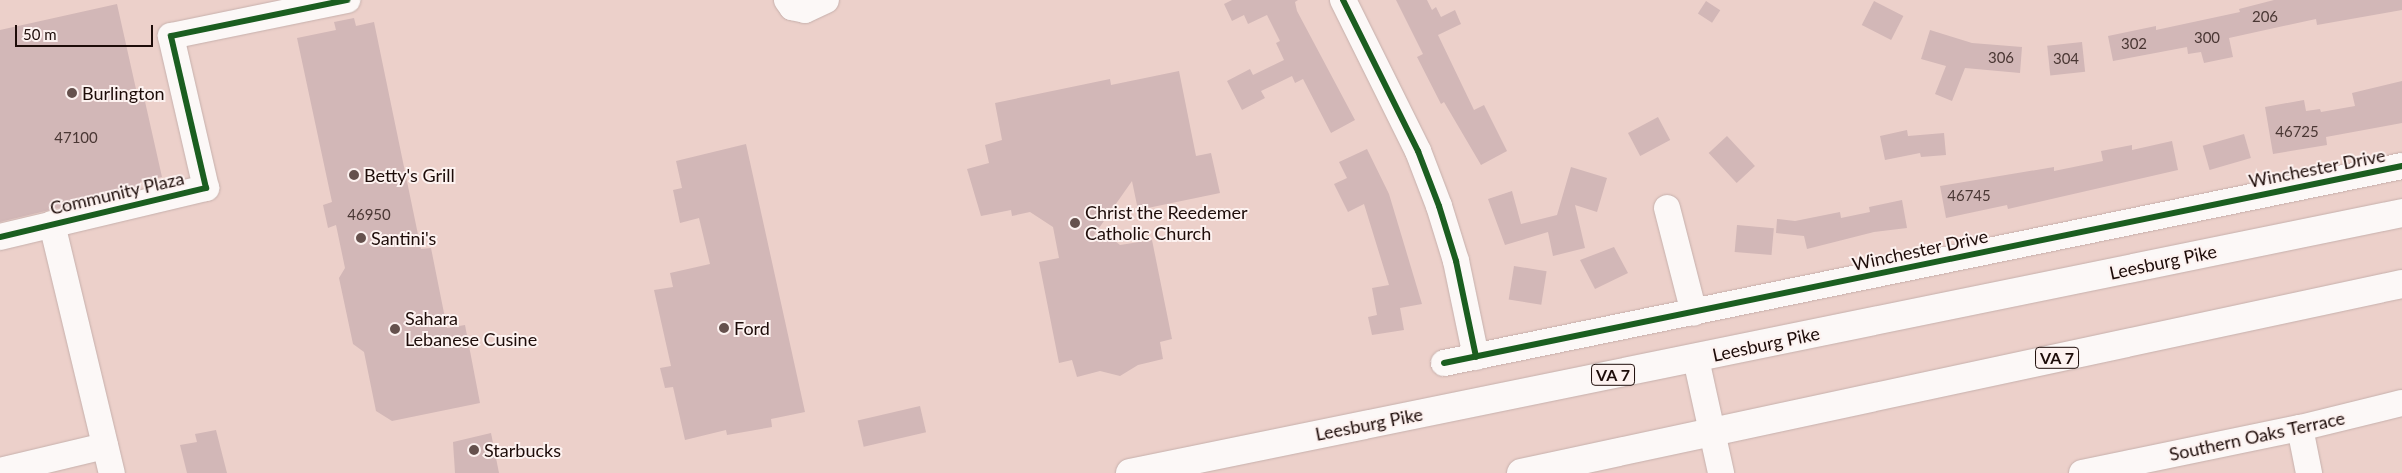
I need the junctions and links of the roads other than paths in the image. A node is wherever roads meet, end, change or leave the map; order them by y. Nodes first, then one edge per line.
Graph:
1 (347, 0) edge
2 (787, 0) edge
3 (826, 0) edge
4 (1343, 0) edge
5 (2402, 166) edge
6 (1667, 208) dead end
7 (2402, 213) edge
8 (52, 224) junction
9 (0, 237) edge
10 (2402, 284) edge
11 (1694, 313) junction
12 (1476, 358) junction
13 (1696, 359) junction
14 (1444, 363) dead end
15 (2402, 403) edge
16 (2300, 428) junction
17 (1712, 431) junction
18 (105, 446) junction
19 (2112, 470) edge
20 (0, 471) edge
21 (112, 473) edge
22 (1130, 473) edge
23 (1521, 473) edge
24 (1721, 473) edge
25 (2082, 473) edge
26 (2309, 473) edge

1 - 8 street, Community Plaza
2 - 3 street
4 - 12 street
5 - 11 street, Winchester Drive
6 - 11 street
7 - 13 highway, Leesburg Pike / VA 7
8 - 9 street, Community Plaza
8 - 18 street, Community Plaza
10 - 17 highway, VA 7
11 - 12 street, Winchester Drive
12 - 14 street, Winchester Drive
13 - 17 street
13 - 22 highway, Leesburg Pike / VA 7
15 - 16 street, Southern Oaks Terrace
16 - 19 street, Southern Oaks Terrace
16 - 26 street
17 - 23 highway, VA 7
17 - 24 street
18 - 20 street
18 - 21 street, Community Plaza
19 - 25 street, Southern Oaks Terrace

